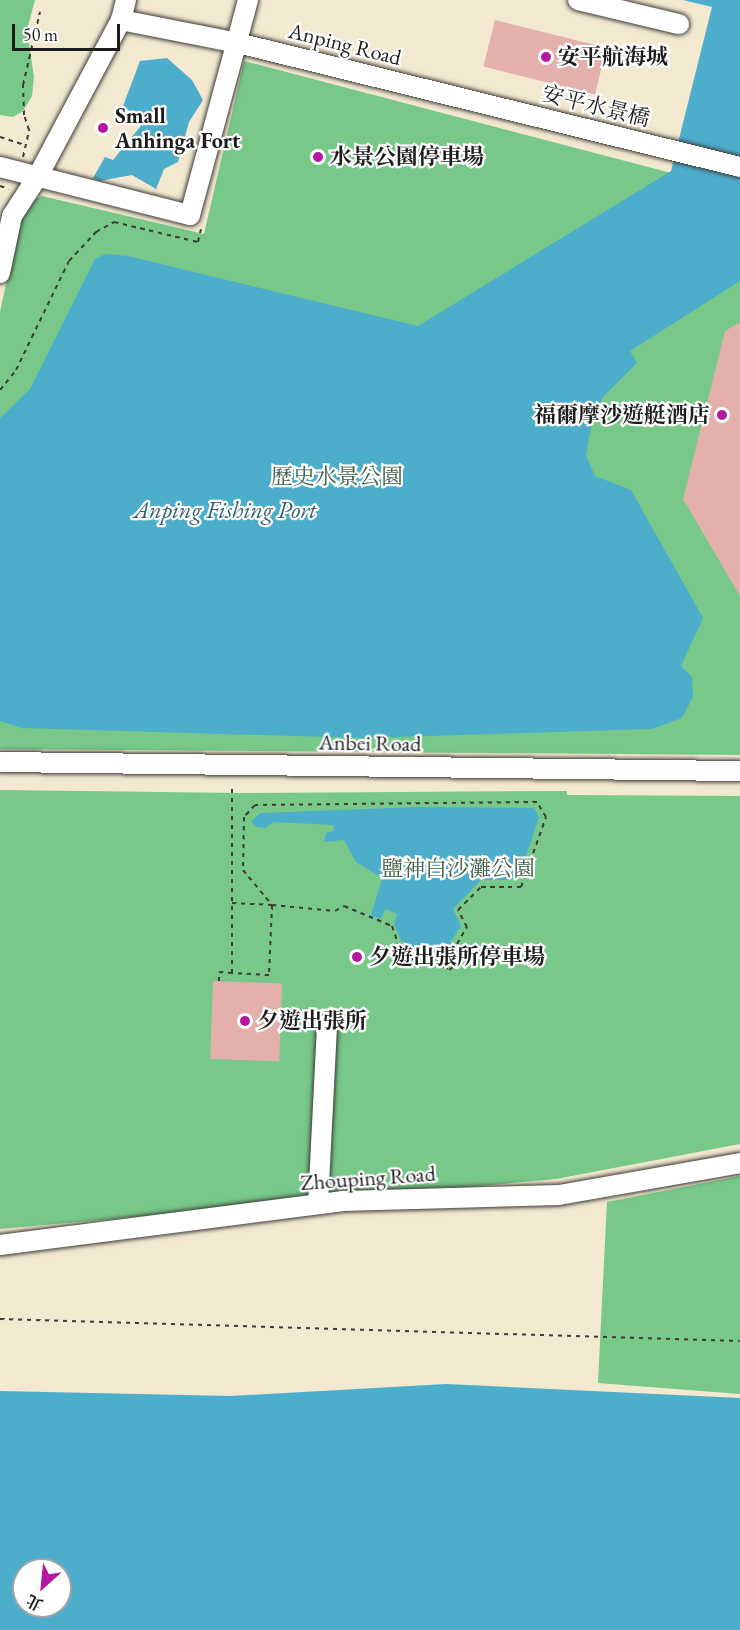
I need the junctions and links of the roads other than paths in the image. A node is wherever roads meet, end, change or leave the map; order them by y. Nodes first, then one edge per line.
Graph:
1 (126, 0) edge
2 (248, 0) edge
3 (578, 0) edge
4 (121, 20) junction
5 (679, 24) dead end
6 (237, 43) junction
7 (441, 92) joint
8 (0, 167) edge
9 (740, 167) edge
10 (29, 174) junction
11 (0, 273) edge
12 (0, 762) edge
13 (740, 771) edge
14 (327, 1024) dead end
15 (740, 1163) edge
16 (318, 1204) junction
17 (0, 1245) edge

1 - 4 street
2 - 6 street
3 - 5 street
4 - 6 street, Anping Road
4 - 10 street
6 - 7 street, Anping Road
6 - 10 street
7 - 9 street, 安平水景橋
8 - 10 street
10 - 11 street
12 - 13 street, Anbei Road
14 - 16 street
15 - 16 street, Zhouping Road
16 - 17 street, Zhouping Road

